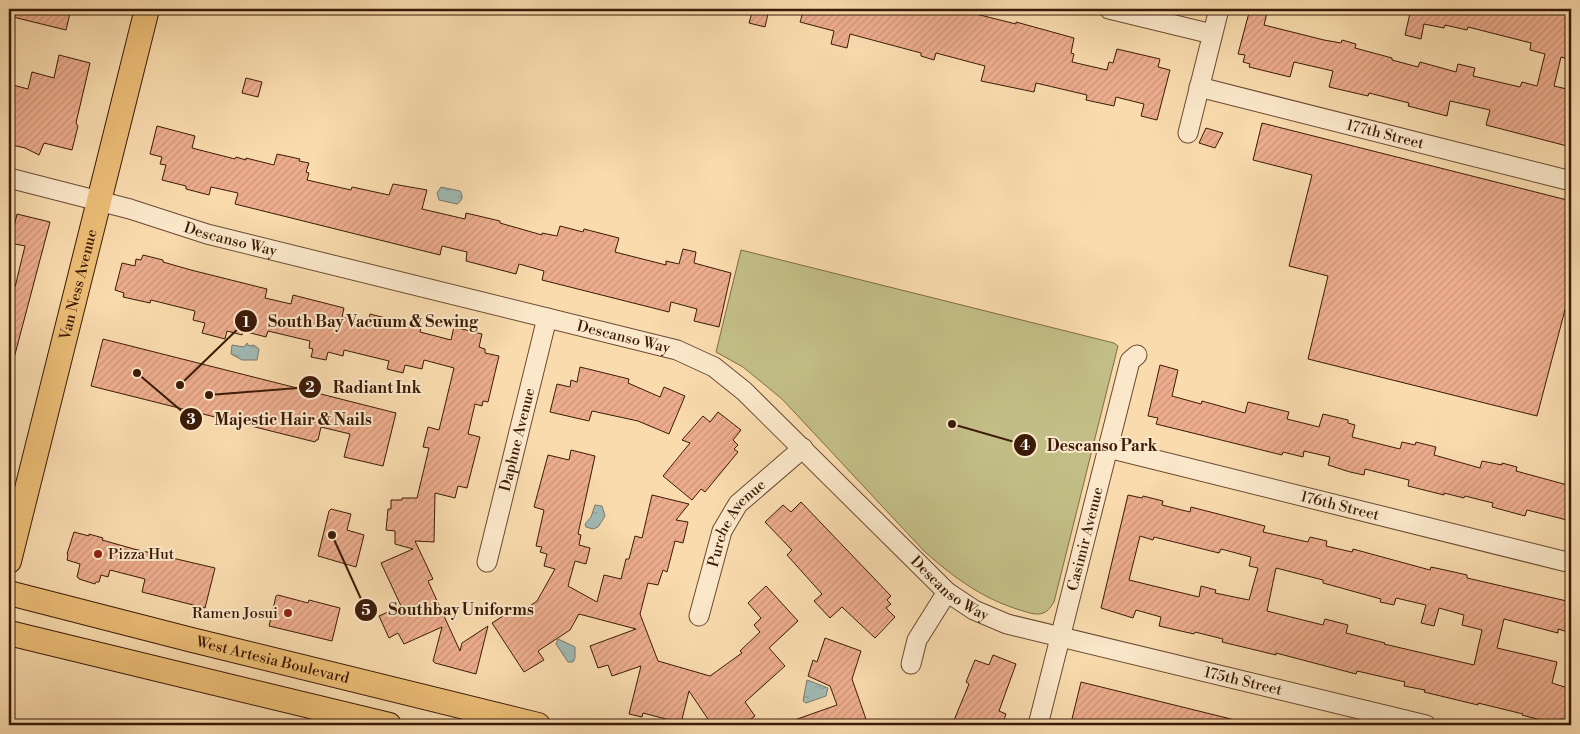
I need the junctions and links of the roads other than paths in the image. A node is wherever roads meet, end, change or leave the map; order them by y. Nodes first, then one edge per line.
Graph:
1 (147, 9) edge
2 (1109, 9) edge
3 (1219, 9) edge
4 (1212, 34) junction
5 (1199, 87) junction
6 (1188, 133) dead end
7 (9, 178) edge
8 (1571, 181) edge
9 (99, 201) junction
10 (547, 318) junction
11 (1137, 355) dead end
12 (803, 448) junction
13 (1108, 448) junction
14 (9, 561) edge
15 (487, 562) dead end
16 (1571, 563) edge
17 (947, 592) junction
18 (9, 593) edge
19 (699, 616) dead end
20 (9, 632) edge
21 (1060, 637) junction
22 (911, 664) dead end
23 (389, 725) edge
24 (538, 725) edge
25 (1038, 725) edge
26 (1426, 725) edge

1 - 9 main road, Van Ness Avenue
2 - 4 street
3 - 4 street
4 - 5 street
5 - 6 street
5 - 8 street, 177th Street
7 - 9 street
9 - 10 street, Descanso Way
9 - 14 main road, Van Ness Avenue
10 - 12 street, Descanso Way
10 - 15 street, Daphne Avenue
11 - 13 street, Casimir Avenue
12 - 17 street, Descanso Way
12 - 19 street, Purche Avenue
13 - 16 street, 176th Street
13 - 21 street, Casimir Avenue
17 - 21 street, Descanso Way
17 - 22 street
18 - 24 main road, West Artesia Boulevard
20 - 23 main road
21 - 25 street, Casimir Avenue
21 - 26 street, 175th Street

